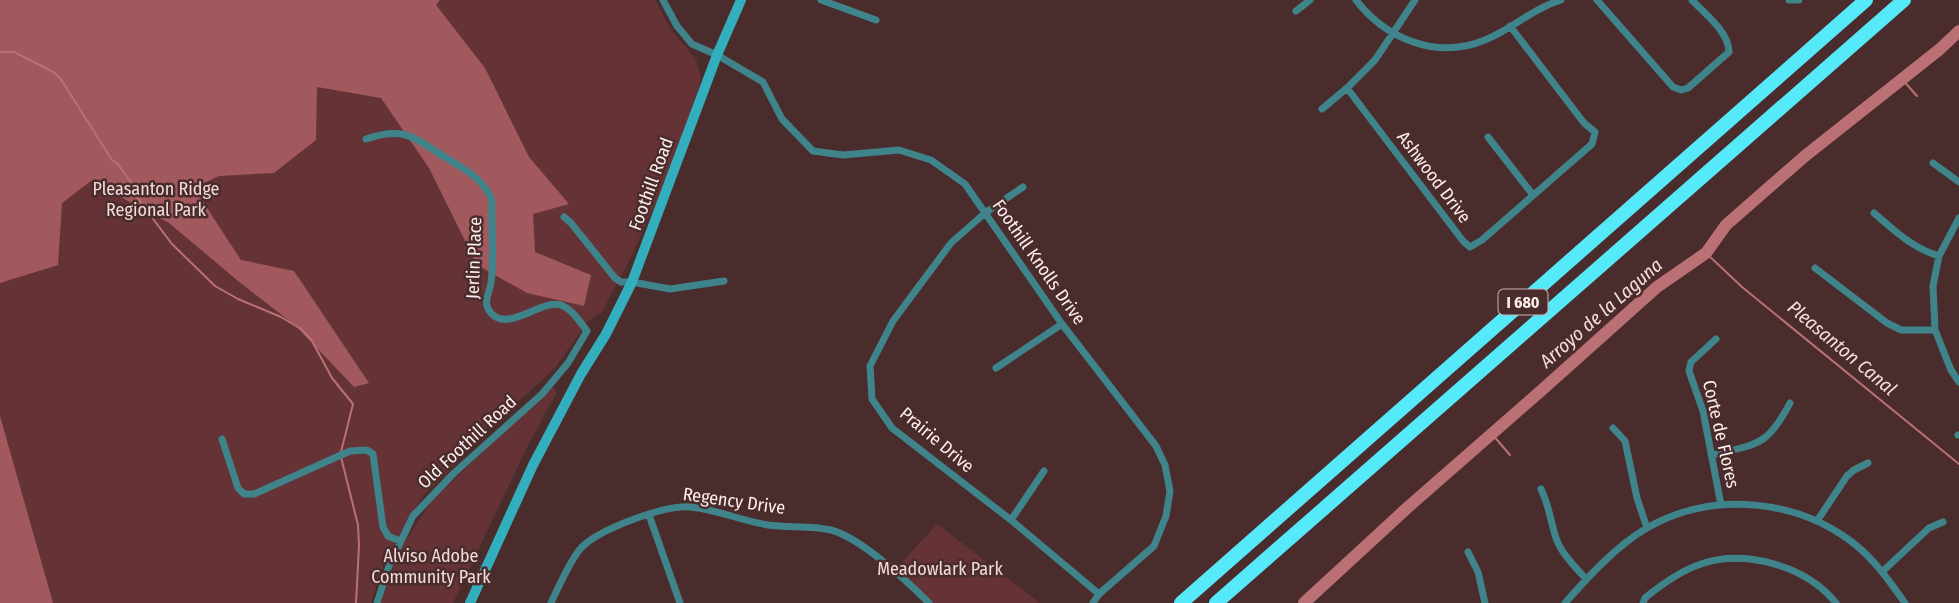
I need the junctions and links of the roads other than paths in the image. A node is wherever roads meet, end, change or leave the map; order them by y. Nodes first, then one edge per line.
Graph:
1 (663, 0) edge
2 (741, 0) edge
3 (821, 0) edge
4 (1310, 0) edge
5 (1356, 0) edge
6 (1415, 0) edge
7 (1561, 0) edge
8 (1597, 0) edge
9 (1692, 0) edge
10 (1789, 0) edge
11 (1800, 0) edge
12 (1866, 0) edge
13 (1904, 0) edge
14 (1296, 11) dead end
15 (876, 20) dead end
16 (1510, 26) junction
17 (1392, 34) junction
18 (717, 55) junction
19 (1347, 89) junction
20 (1322, 109) dead end
21 (1488, 137) dead end
22 (366, 139) dead end
23 (1933, 163) dead end
24 (1959, 182) edge
25 (1023, 187) dead end
26 (1533, 195) junction
27 (985, 213) junction
28 (1874, 213) dead end
29 (564, 217) dead end
30 (1959, 218) edge
31 (1939, 256) junction
32 (1815, 268) dead end
33 (724, 281) dead end
34 (632, 282) junction
35 (1062, 324) junction
36 (1935, 330) junction
37 (587, 331) junction
38 (606, 334) junction
39 (1716, 339) dead end
40 (996, 368) dead end
41 (1955, 368) edge
42 (581, 374) junction
43 (1959, 382) edge
44 (1790, 403) dead end
45 (1613, 428) dead end
46 (222, 439) dead end
47 (1712, 455) junction
48 (1868, 463) dead end
49 (1044, 471) dead end
50 (1541, 489) dead end
51 (1721, 505) junction
52 (649, 515) junction
53 (1011, 520) junction
54 (1817, 521) junction
55 (1943, 522) dead end
56 (1647, 528) junction
57 (400, 541) junction
58 (1468, 552) dead end
59 (1883, 572) junction
60 (1586, 579) junction
61 (1099, 594) junction
62 (377, 603) edge
63 (463, 603) edge
64 (470, 603) edge
65 (551, 603) edge
66 (680, 603) edge
67 (929, 603) edge
68 (1093, 603) edge
69 (1181, 603) edge
70 (1216, 603) edge
71 (1485, 603) edge
72 (1565, 603) edge
73 (1643, 603) edge
74 (1836, 603) edge
75 (1905, 603) edge

1 - 18 street, Foothill Knolls Drive
2 - 18 main road, Foothill Road
3 - 15 street
4 - 14 street
5 - 17 street
6 - 17 street
7 - 16 street
8 - 9 street
10 - 11 street
12 - 69 highway, I 680
13 - 70 highway, I 680
16 - 17 street
16 - 26 street, Ashwood Drive
17 - 19 street
18 - 27 street, Foothill Knolls Drive
18 - 34 main road, Foothill Road
19 - 20 street
19 - 26 street, Ashwood Drive
21 - 26 street
22 - 37 street, Jerlin Place
23 - 24 street
25 - 27 street, Prairie Drive
27 - 35 street, Foothill Knolls Drive
27 - 53 street, Prairie Drive
28 - 31 street
29 - 34 street
30 - 31 street
31 - 36 street
32 - 36 street
33 - 34 street
34 - 38 main road, Foothill Road
35 - 40 street
35 - 61 street, Foothill Knolls Drive
36 - 41 street
37 - 38 street
37 - 57 street, Old Foothill Road
38 - 42 main road, Foothill Road
39 - 47 street, Corte de Flores
41 - 43 street
42 - 63 main road, Foothill Road
42 - 64 main road, Foothill Road
44 - 47 street
45 - 56 street
46 - 57 street
47 - 51 street, Corte de Flores
48 - 54 street
49 - 53 street
50 - 60 street
51 - 54 street
51 - 56 street
52 - 65 street, Regency Drive
52 - 66 street
52 - 67 street, Regency Drive
53 - 61 street, Prairie Drive
54 - 59 street
55 - 59 street
56 - 60 street
57 - 62 street, Old Foothill Road
58 - 71 street
59 - 75 street
60 - 72 street
61 - 68 street, Foothill Knolls Drive
73 - 74 street

